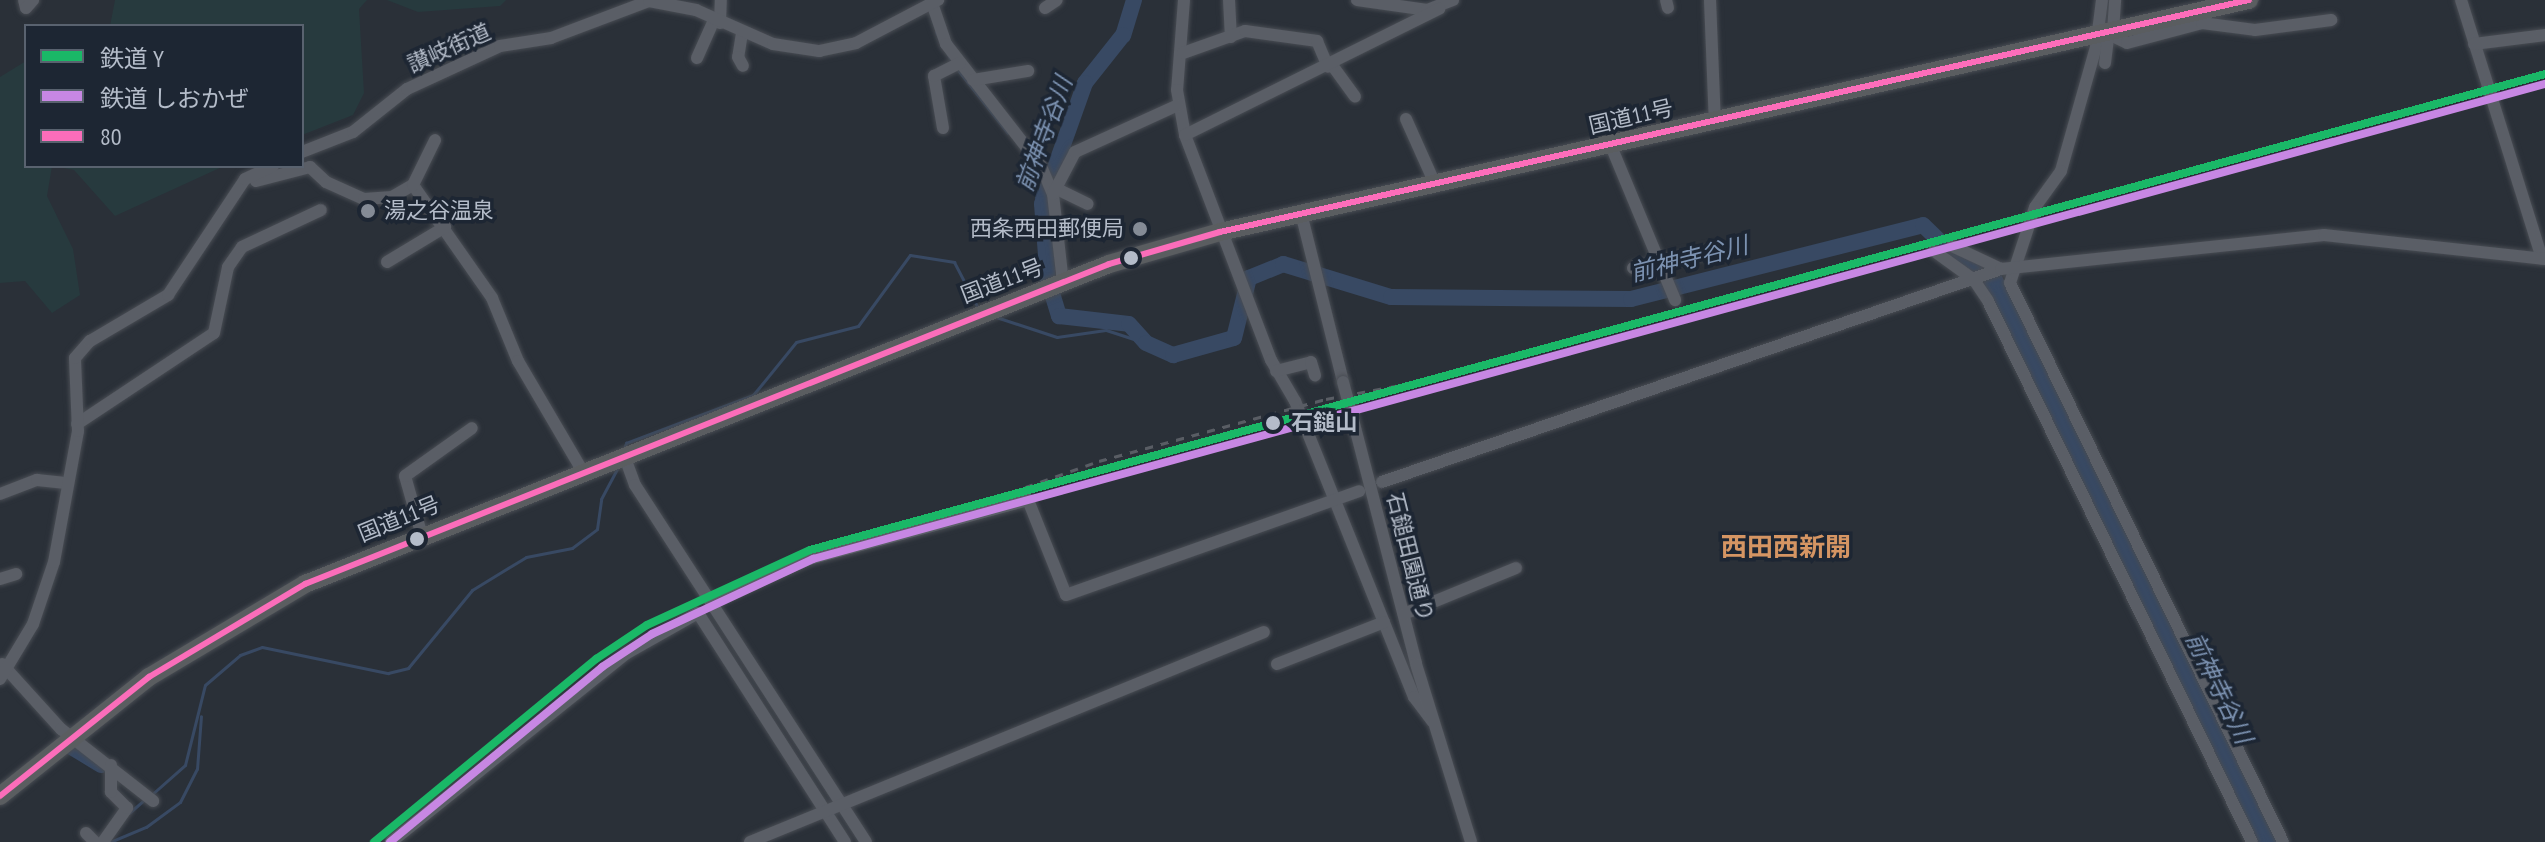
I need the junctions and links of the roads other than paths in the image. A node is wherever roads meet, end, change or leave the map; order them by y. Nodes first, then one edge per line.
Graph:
1 (24, 0) edge
2 (33, 0) edge
3 (721, 0) edge
4 (1057, 0) edge
5 (1184, 0) edge
6 (1229, 0) edge
7 (1357, 0) edge
8 (1453, 0) edge
9 (1710, 0) edge
10 (2102, 0) edge
11 (2115, 0) edge
12 (2249, 0) edge
13 (2461, 0) edge
14 (930, 4) edge
15 (1045, 8) dead end
16 (1439, 9) junction
17 (2331, 20) dead end
18 (717, 22) junction
19 (742, 33) junction
20 (2106, 34) junction
21 (2545, 35) edge
22 (1231, 37) junction
23 (2474, 44) junction
24 (1183, 53) junction
25 (697, 58) dead end
26 (2105, 63) dead end
27 (956, 64) junction
28 (743, 66) dead end
29 (1330, 66) junction
30 (1028, 71) dead end
31 (973, 80) junction
32 (1355, 97) dead end
33 (1178, 105) junction
34 (1406, 119) dead end
35 (1715, 122) junction
36 (943, 128) dead end
37 (1185, 135) junction
38 (435, 140) dead end
39 (1611, 146) junction
40 (304, 151) edge
41 (270, 168) edge
42 (242, 185) junction
43 (413, 185) junction
44 (1436, 186) junction
45 (1055, 191) junction
46 (1088, 204) dead end
47 (321, 210) dead end
48 (1302, 217) junction
49 (445, 227) junction
50 (1220, 232) junction
51 (1952, 246) dead end
52 (1716, 251) dead end
53 (1934, 251) dead end
54 (2543, 259) edge
55 (387, 262) dead end
56 (1658, 262) junction
57 (1633, 268) dead end
58 (2003, 271) junction
59 (1976, 279) junction
60 (1063, 283) junction
61 (1675, 300) dead end
62 (1276, 371) junction
63 (1315, 375) dead end
64 (77, 424) junction
65 (472, 428) dead end
66 (624, 455) junction
67 (583, 472) junction
68 (1382, 482) dead end
69 (68, 483) junction
70 (1359, 491) dead end
71 (0, 494) edge
72 (1334, 500) junction
73 (422, 536) junction
74 (1516, 568) dead end
75 (16, 574) dead end
76 (0, 579) edge
77 (712, 602) junction
78 (1404, 614) junction
79 (1384, 622) junction
80 (1264, 632) dead end
81 (1277, 664) dead end
82 (2, 671) edge
83 (1433, 722) junction
84 (71, 737) junction
85 (111, 765) junction
86 (0, 796) edge
87 (153, 801) dead end
88 (832, 804) junction
89 (103, 842) edge
90 (391, 842) edge
91 (750, 842) edge
92 (845, 842) edge
93 (866, 842) edge
94 (1471, 842) edge
95 (2252, 842) edge
96 (2283, 842) edge

1 - 2 street
3 - 18 street
4 - 15 street
5 - 24 street
6 - 22 street
7 - 16 street
8 - 16 street
9 - 35 street
10 - 20 street
11 - 20 street
12 - 20 highway, 国道11号
13 - 23 street
14 - 19 street, 讃岐街道
14 - 27 street
16 - 29 street
17 - 20 street
18 - 19 street, 讃岐街道
18 - 25 street
18 - 40 street, 讃岐街道
19 - 28 street
20 - 26 street
20 - 35 highway, 国道11号
20 - 58 street
21 - 23 street
22 - 24 street
22 - 29 street
23 - 54 street
24 - 33 street
27 - 31 street
27 - 36 street
29 - 32 street
29 - 37 street
30 - 31 street
31 - 45 street
33 - 37 street
33 - 45 street
34 - 44 street
35 - 39 highway, 国道11号
37 - 50 street
38 - 43 street
39 - 44 highway, 国道11号
39 - 56 street
41 - 42 street
42 - 43 street
42 - 64 street
43 - 49 street
44 - 48 highway, 国道11号
45 - 46 street
45 - 60 street
47 - 64 street
48 - 50 highway, 国道11号
48 - 78 street, 石鎚田園通り, bridge
49 - 55 street
49 - 67 street
50 - 60 highway, 国道11号
50 - 62 street
51 - 58 street
52 - 56 street
53 - 59 street
54 - 58 street
56 - 57 street
56 - 61 street
58 - 59 street
58 - 96 street
59 - 68 street
59 - 95 street
60 - 66 highway, 国道11号
62 - 63 street
62 - 72 street
64 - 69 street
65 - 73 street
66 - 67 highway, 国道11号
66 - 77 street
67 - 73 highway, 国道11号
69 - 71 street
69 - 82 street
70 - 72 street
72 - 77 street
72 - 79 street
73 - 84 highway, 国道11号
74 - 78 street
75 - 76 street
77 - 88 street
78 - 83 street, 石鎚田園通り
79 - 81 street
79 - 83 street
80 - 88 street
82 - 84 street
83 - 94 street, 石鎚田園通り
84 - 85 street
84 - 86 highway, 国道11号
85 - 87 street
85 - 89 street
88 - 90 street
88 - 91 street
88 - 92 street
88 - 93 street

